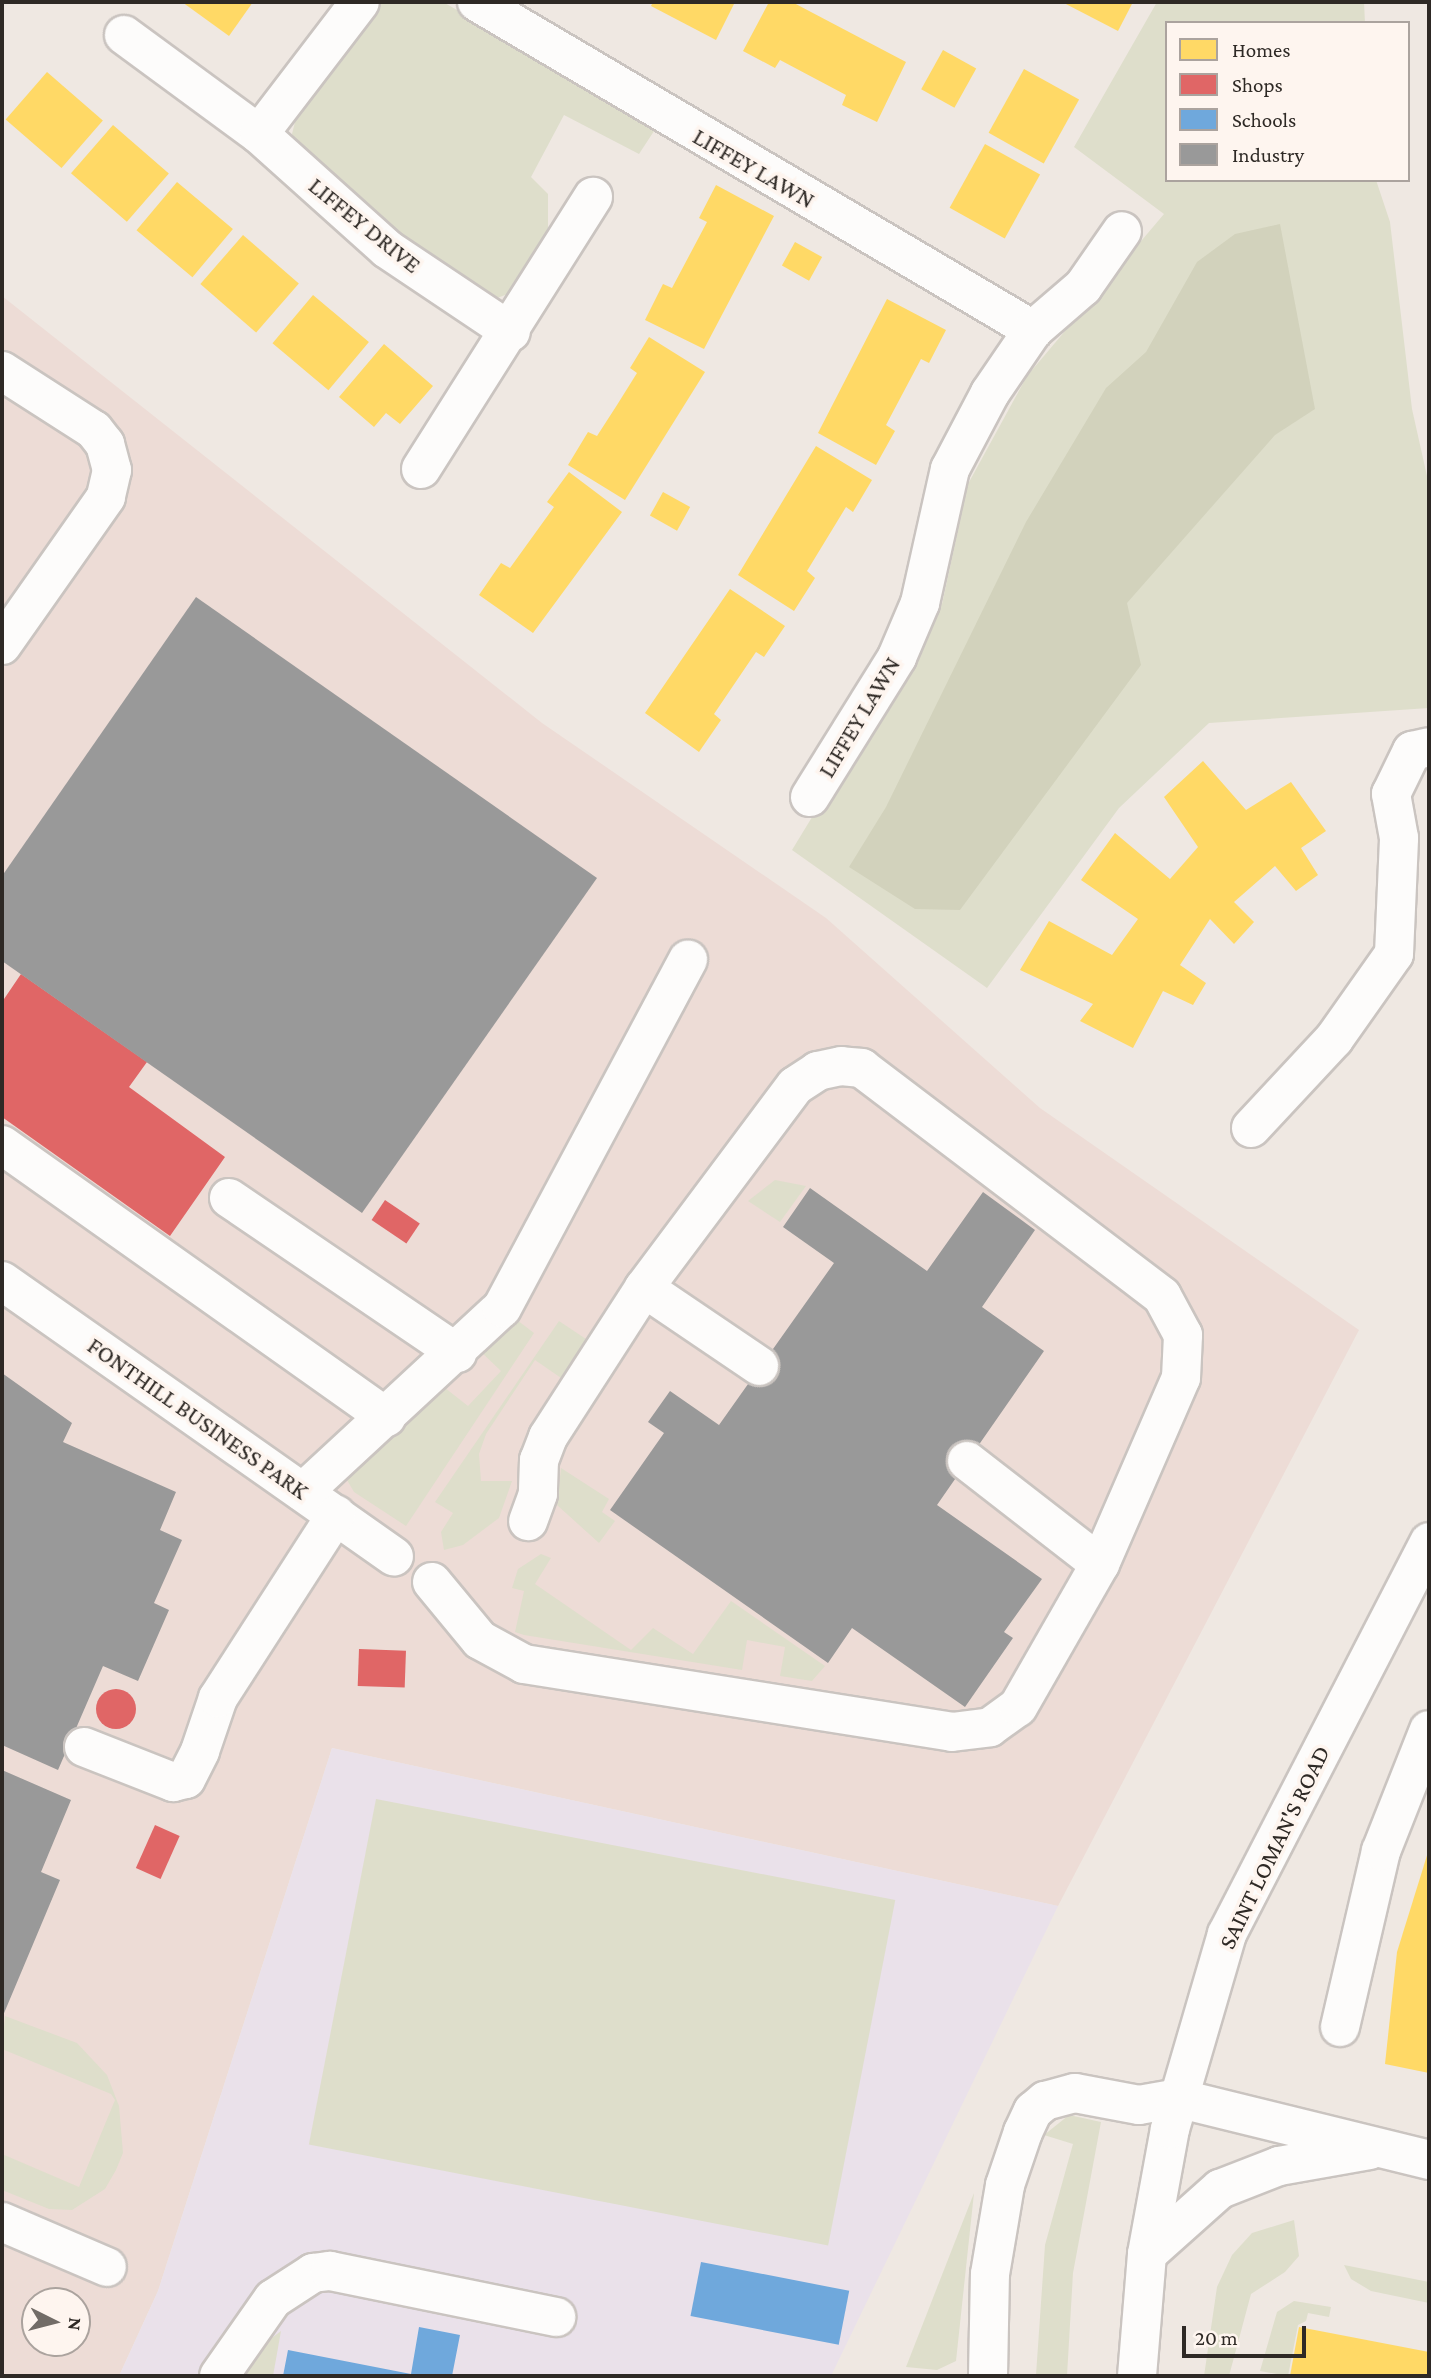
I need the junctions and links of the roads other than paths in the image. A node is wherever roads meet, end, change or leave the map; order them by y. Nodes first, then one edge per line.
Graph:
1 (360, 2) edge
2 (477, 2) edge
3 (124, 34) dead end
4 (259, 134) junction
5 (593, 197) dead end
6 (1122, 231) dead end
7 (1033, 330) junction
8 (511, 332) junction
9 (2, 371) edge
10 (421, 469) dead end
11 (2, 645) edge
12 (1429, 747) edge
13 (810, 797) dead end
14 (688, 960) dead end
15 (1251, 1128) dead end
16 (2, 1145) edge
17 (229, 1198) dead end
18 (2, 1281) edge
19 (644, 1288) junction
20 (457, 1353) junction
21 (759, 1366) dead end
22 (386, 1417) junction
23 (967, 1461) dead end
24 (303, 1492) junction
25 (335, 1515) junction
26 (528, 1521) dead end
27 (1429, 1542) edge
28 (394, 1556) dead end
29 (1100, 1564) junction
30 (432, 1582) dead end
31 (1429, 1730) edge
32 (84, 1747) dead end
33 (1340, 2027) dead end
34 (1177, 2098) junction
35 (1382, 2148) junction
36 (1429, 2160) edge
37 (2, 2222) edge
38 (1147, 2254) junction
39 (107, 2267) dead end
40 (556, 2317) dead end
41 (219, 2376) edge
42 (988, 2376) edge
43 (1137, 2376) edge

1 - 4 street
2 - 7 street, LIFFEY LAWN
3 - 4 street, LIFFEY DRIVE
4 - 8 street, LIFFEY DRIVE
5 - 8 street
6 - 7 street, LIFFEY LAWN
7 - 13 street, LIFFEY LAWN
8 - 10 street
9 - 11 street
12 - 15 street
14 - 20 street
16 - 22 street
17 - 20 street
18 - 24 street, FONTHILL BUSINESS PARK
19 - 21 street
19 - 26 street
19 - 29 street
20 - 22 street
22 - 24 street
23 - 29 street
24 - 25 street, FONTHILL BUSINESS PARK
25 - 28 street, FONTHILL BUSINESS PARK
25 - 32 street
27 - 34 street, SAINT LOMAN'S ROAD
29 - 30 street
31 - 33 street
34 - 35 street
34 - 38 street, SAINT LOMAN'S ROAD
34 - 42 street
35 - 36 street
35 - 38 street
37 - 39 street
38 - 43 street, SAINT LOMAN'S ROAD
40 - 41 street

